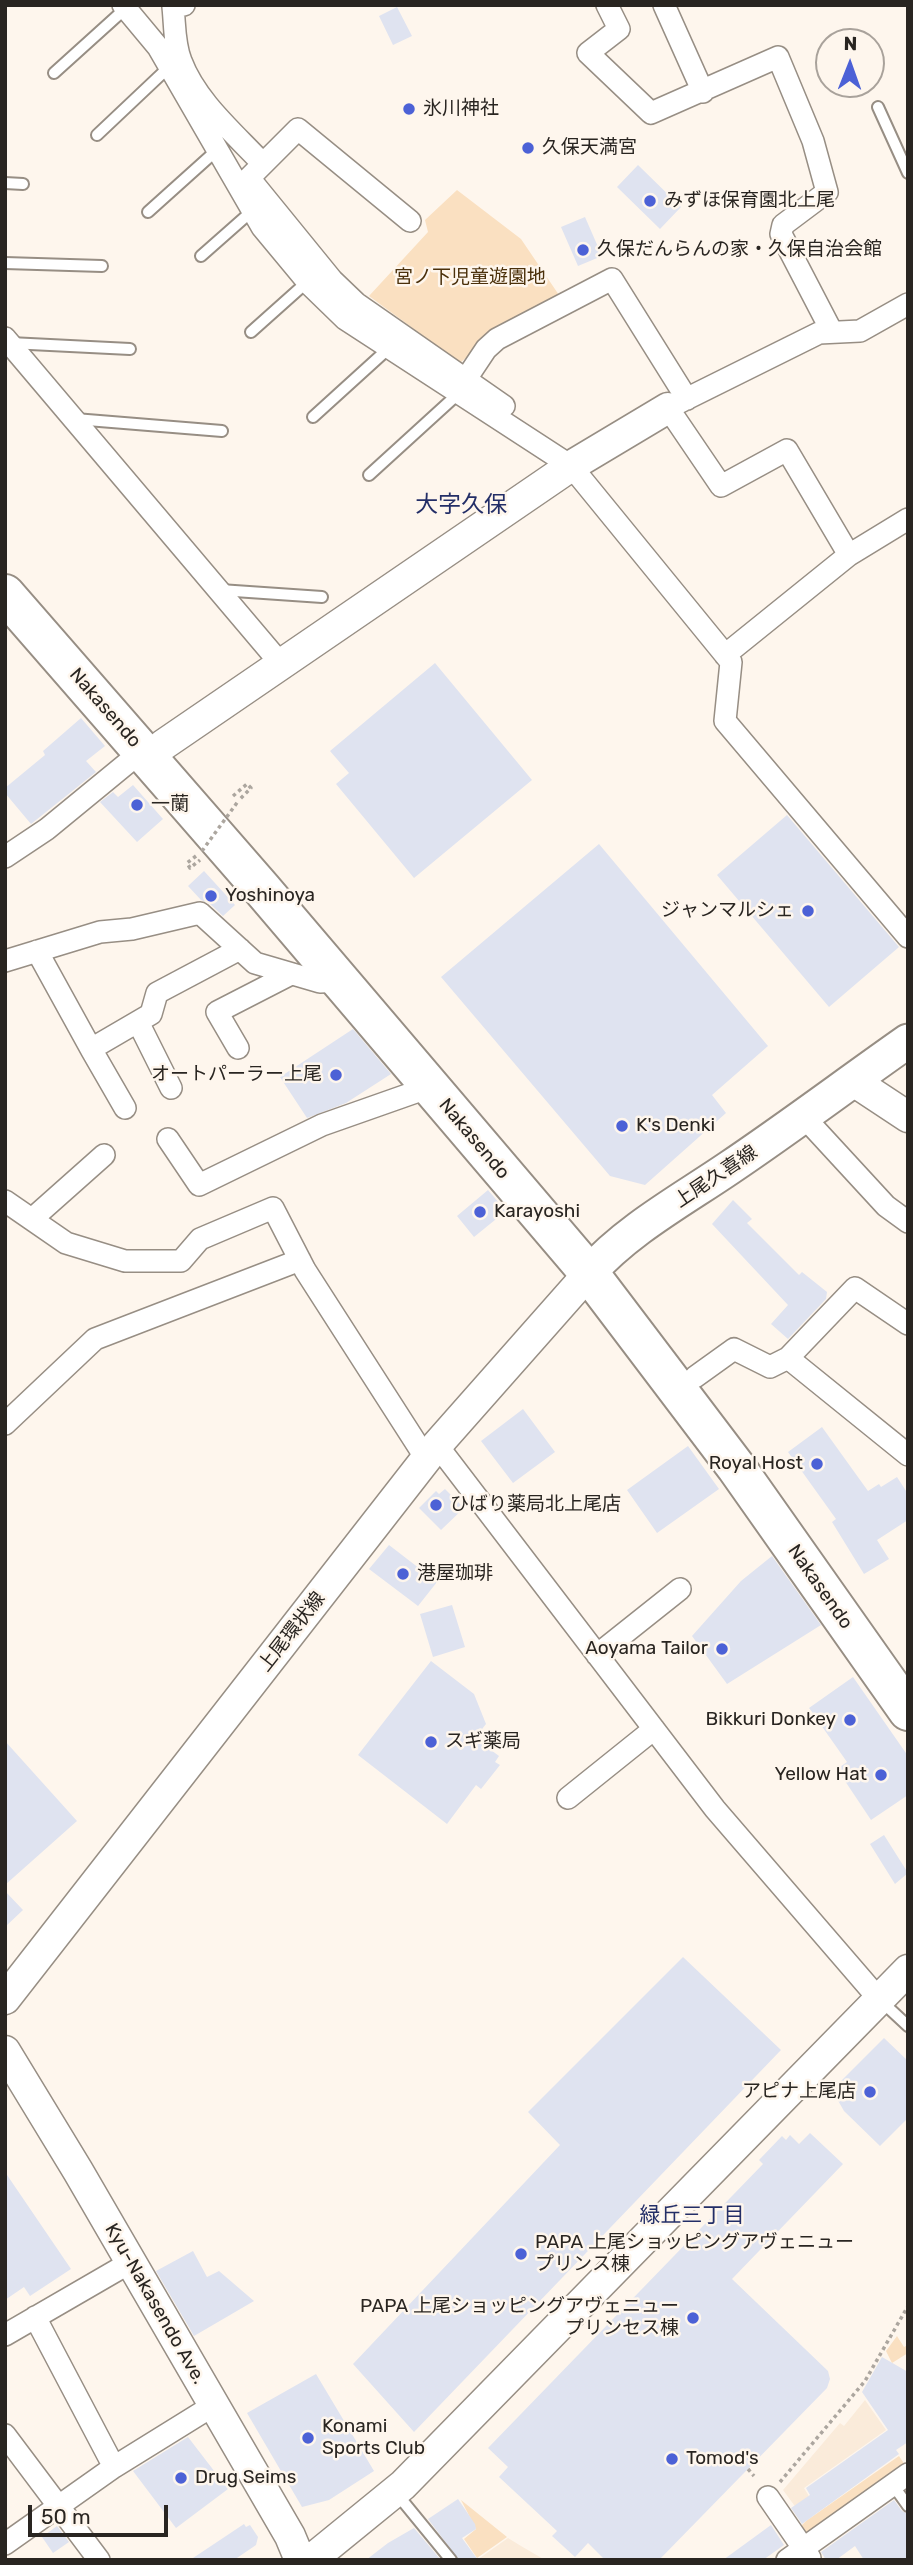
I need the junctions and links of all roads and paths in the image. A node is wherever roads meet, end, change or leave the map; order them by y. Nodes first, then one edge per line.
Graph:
1 (184, 5) edge
2 (607, 5) edge
3 (664, 5) edge
4 (125, 7) edge
5 (169, 67) junction
6 (54, 73) dead end
7 (703, 92) junction
8 (878, 107) dead end
9 (97, 135) dead end
10 (217, 150) junction
11 (248, 173) junction
12 (908, 173) edge
13 (5, 183) edge
14 (23, 184) dead end
15 (252, 211) junction
16 (148, 212) dead end
17 (410, 221) dead end
18 (201, 256) dead end
19 (5, 262) edge
20 (102, 266) dead end
21 (307, 282) junction
22 (908, 304) edge
23 (251, 332) dead end
24 (832, 332) junction
25 (7, 340) edge
26 (389, 348) junction
27 (130, 349) dead end
28 (463, 386) junction
29 (678, 403) junction
30 (313, 417) dead end
31 (74, 419) junction
32 (222, 431) dead end
33 (576, 463) junction
34 (369, 475) dead end
35 (908, 519) edge
36 (849, 555) junction
37 (5, 564) edge
38 (218, 590) junction
39 (5, 594) edge
40 (323, 597) dead end
41 (725, 655) junction
42 (281, 664) junction
43 (153, 748) junction
44 (233, 796) dead end
45 (203, 854) dead end
46 (5, 857) edge
47 (908, 937) edge
48 (240, 950) junction
49 (37, 951) junction
50 (5, 961) edge
51 (291, 974) junction
52 (340, 981) junction
53 (138, 1021) junction
54 (908, 1041) edge
55 (238, 1048) dead end
56 (91, 1049) junction
57 (430, 1087) junction
58 (171, 1088) dead end
59 (832, 1096) junction
60 (125, 1108) dead end
61 (908, 1117) edge
62 (168, 1139) dead end
63 (104, 1155) dead end
64 (5, 1201) edge
65 (32, 1219) junction
66 (908, 1222) edge
67 (300, 1260) junction
68 (596, 1265) junction
69 (908, 1324) edge
70 (788, 1358) junction
71 (695, 1377) junction
72 (5, 1424) edge
73 (432, 1452) junction
74 (908, 1455) edge
75 (680, 1589) dead end
76 (597, 1655) junction
77 (908, 1675) edge
78 (908, 1711) edge
79 (654, 1729) junction
80 (568, 1798) dead end
81 (908, 1970) edge
82 (878, 1998) junction
83 (5, 1999) edge
84 (908, 2026) edge
85 (7, 2060) edge
86 (131, 2262) junction
87 (908, 2306) edge
88 (35, 2317) junction
89 (5, 2335) edge
90 (214, 2405) junction
91 (5, 2435) edge
92 (114, 2467) junction
93 (748, 2469) dead end
94 (754, 2476) dead end
95 (900, 2479) edge
96 (395, 2492) junction
97 (768, 2497) joint
98 (58, 2506) junction
99 (908, 2506) edge
100 (5, 2544) edge
101 (801, 2556) edge
102 (99, 2560) edge
103 (300, 2560) edge
104 (311, 2560) edge
105 (451, 2560) edge

1 - 11 street
2 - 7 street
3 - 7 street
4 - 5 street
4 - 6 lane
5 - 9 lane
5 - 10 street
7 - 24 street
8 - 12 lane
10 - 11 street
10 - 16 lane
11 - 15 street
11 - 17 street
11 - 28 street
13 - 14 lane
15 - 18 lane
15 - 21 street
19 - 20 lane
21 - 23 lane
21 - 26 street
22 - 24 street
24 - 29 street
25 - 27 lane
25 - 31 street
26 - 28 street
26 - 30 lane
28 - 29 street
28 - 33 street
28 - 34 lane
29 - 33 street
29 - 36 street
31 - 32 lane
31 - 38 street
33 - 41 street
33 - 42 street
35 - 36 street
36 - 41 street
37 - 43 highway, Nakasendo
38 - 40 lane
38 - 42 street
39 - 43 highway, Nakasendo
41 - 47 street
42 - 43 street
43 - 46 street
43 - 52 highway, Nakasendo
43 - 68 highway, Nakasendo
44 - 45 path, bridge
48 - 49 street
48 - 51 street
48 - 53 street
49 - 50 street
49 - 56 street
51 - 52 street
51 - 55 street
52 - 57 highway, Nakasendo
53 - 56 street
53 - 58 street
54 - 59 main road, 上尾久喜線
56 - 60 street
57 - 62 street
57 - 68 highway, Nakasendo
59 - 61 street
59 - 66 street
59 - 68 main road, 上尾久喜線
63 - 65 street
64 - 65 street
65 - 67 street
67 - 72 street
67 - 73 street
68 - 71 highway, Nakasendo
68 - 73 street, 上尾環状線
68 - 78 highway, Nakasendo
69 - 70 street
70 - 71 street
70 - 74 street
71 - 77 highway, Nakasendo
73 - 76 street
73 - 83 street, 上尾環状線
75 - 76 street
76 - 79 street
79 - 80 street
79 - 82 street
81 - 82 street
82 - 84 lane
82 - 96 street
85 - 86 street, Kyu-Nakasendo Ave.
86 - 88 street
86 - 90 street, Kyu-Nakasendo Ave.
87 - 97 path
88 - 89 street
88 - 92 street
90 - 92 street
90 - 103 street, Kyu-Nakasendo Ave.
91 - 98 street
92 - 98 street
93 - 94 path
95 - 99 lane
95 - 101 street
96 - 104 street
96 - 105 lane
97 - 101 street
98 - 100 street
98 - 102 street

